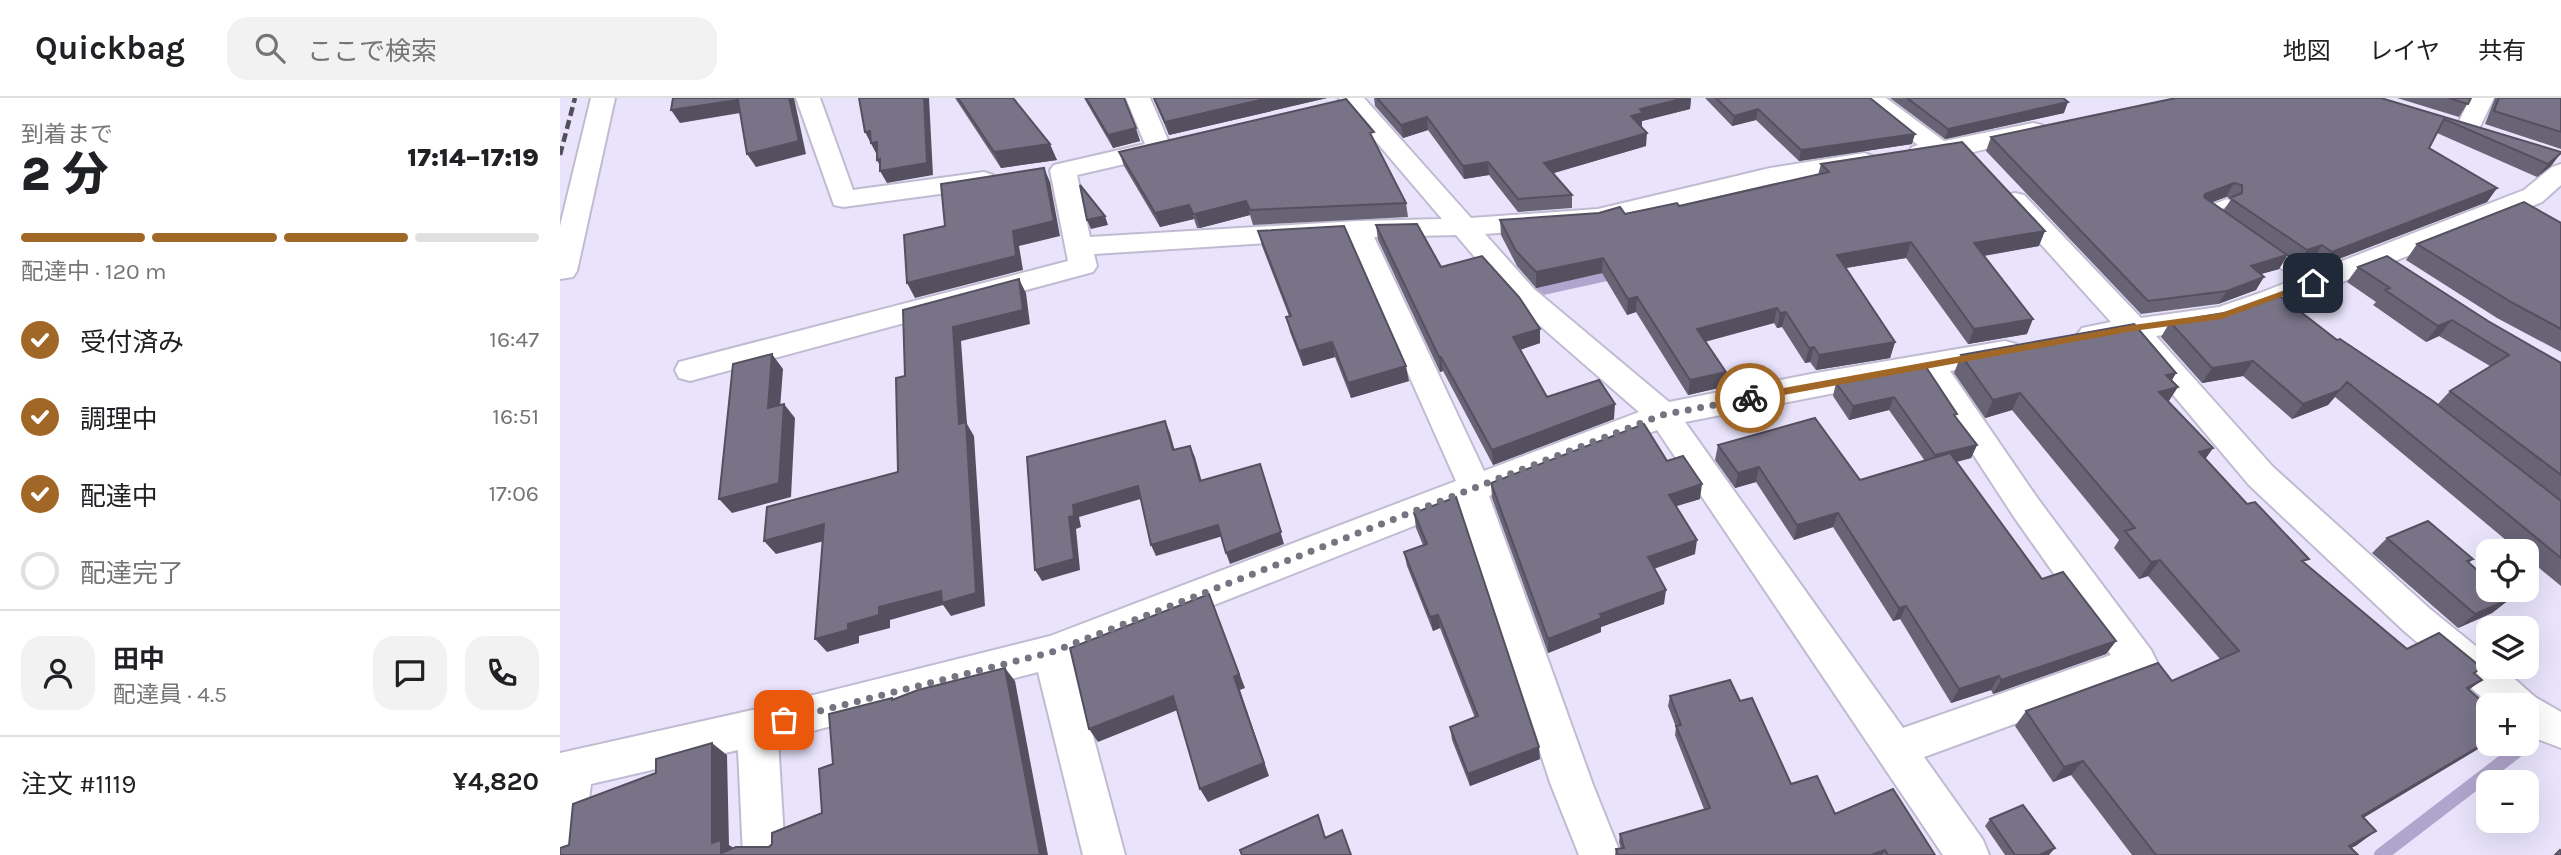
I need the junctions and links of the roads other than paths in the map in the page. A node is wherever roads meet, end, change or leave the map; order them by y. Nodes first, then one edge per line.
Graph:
1 (603, 98) edge
2 (808, 98) edge
3 (1138, 98) edge
4 (1871, 98) edge
5 (2482, 98) edge
6 (1358, 99) edge
7 (1328, 108) edge
8 (2441, 122) edge
9 (2052, 125) edge
10 (1185, 142) edge
11 (1951, 148) junction
12 (1159, 149) junction
13 (2557, 162) edge
14 (1983, 166) edge
15 (1063, 170) junction
16 (1036, 173) edge
17 (1008, 177) edge
18 (2002, 186) edge
19 (2227, 203) edge
20 (2228, 226) edge
21 (1464, 227) junction
22 (1357, 229) junction
23 (2250, 242) edge
24 (1079, 246) junction
25 (2378, 257) junction
26 (563, 271) dead end
27 (2410, 278) edge
28 (2313, 283) junction
29 (2133, 328) junction
30 (1930, 365) junction
31 (690, 370) dead end
32 (1662, 415) junction
33 (1473, 489) junction
34 (1052, 652) junction
35 (2505, 693) edge
36 (2539, 721) edge
37 (757, 727) junction
38 (2561, 730) edge
39 (1894, 751) junction
40 (566, 770) edge
41 (561, 855) edge
42 (764, 855) edge
43 (1104, 855) edge
44 (1600, 855) edge
45 (1968, 855) edge

1 - 26 street
2 - 17 street
3 - 12 street
4 - 11 street
5 - 8 street
6 - 7 street
6 - 21 street
9 - 11 street
10 - 12 street
11 - 14 street
11 - 21 street
12 - 15 street
13 - 25 street
15 - 16 street
15 - 24 street
18 - 29 street
19 - 20 lane
21 - 22 street
21 - 32 street
22 - 24 street
22 - 33 street
23 - 28 lane
24 - 31 street
25 - 27 street
25 - 28 street
28 - 29 street
29 - 30 street
29 - 35 street
30 - 32 street
30 - 39 street
32 - 33 street
32 - 39 street
33 - 34 street
33 - 44 street
34 - 37 street
34 - 43 street
36 - 38 street
37 - 40 street
37 - 42 street
39 - 45 street
40 - 41 street

